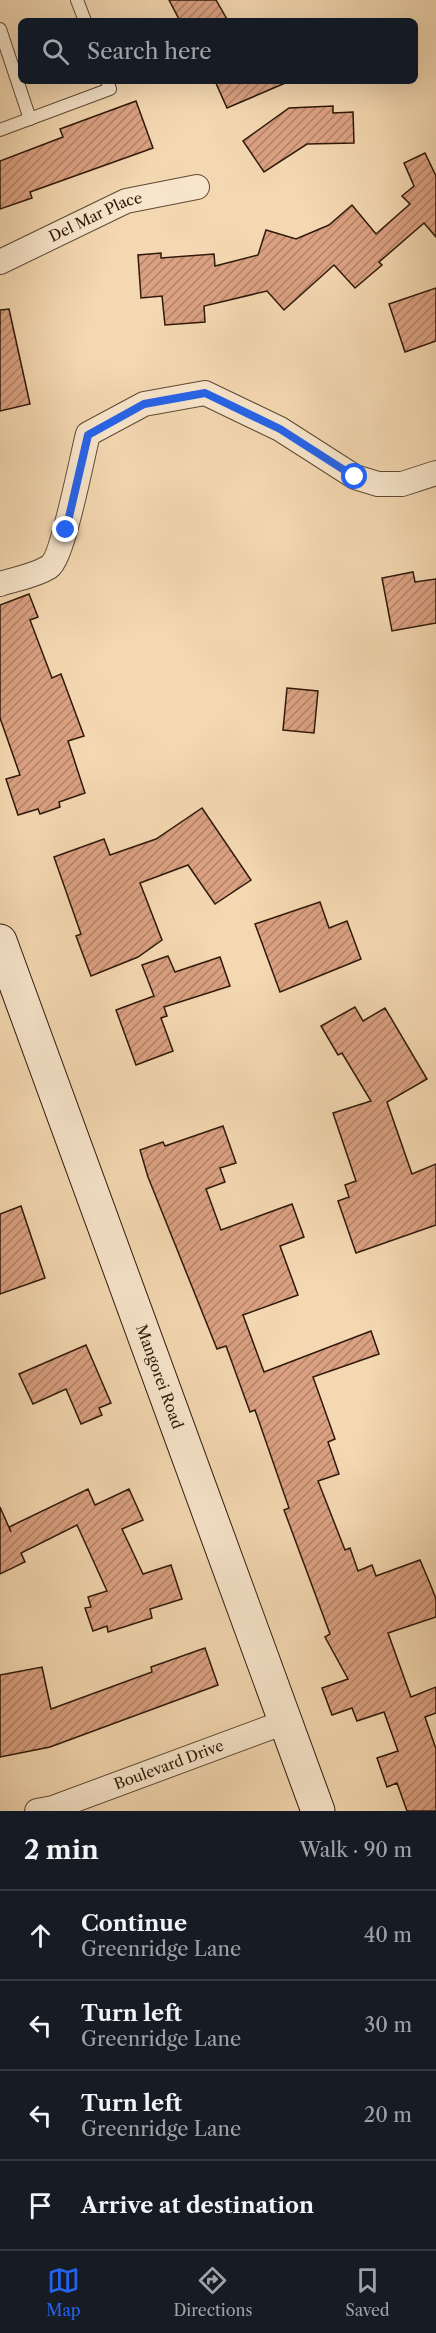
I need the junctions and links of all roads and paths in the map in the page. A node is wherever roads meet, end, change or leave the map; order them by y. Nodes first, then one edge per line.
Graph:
1 (77, 0) edge
2 (84, 18) edge
3 (0, 29) edge
4 (18, 83) edge
5 (18, 84) edge
6 (108, 84) edge
7 (30, 119) junction
8 (0, 130) edge
9 (198, 187) dead end
10 (0, 262) edge
11 (436, 473) edge
12 (0, 584) edge
13 (0, 941) edge
14 (285, 1722) junction
15 (47, 1810) edge
16 (318, 1811) edge

1 - 2 lane
3 - 4 lane
5 - 7 lane
6 - 7 lane
7 - 8 lane
9 - 10 street, Del Mar Place
11 - 12 street
13 - 14 street, Mangorei Road
14 - 15 street, Boulevard Drive
14 - 16 street, Mangorei Road

